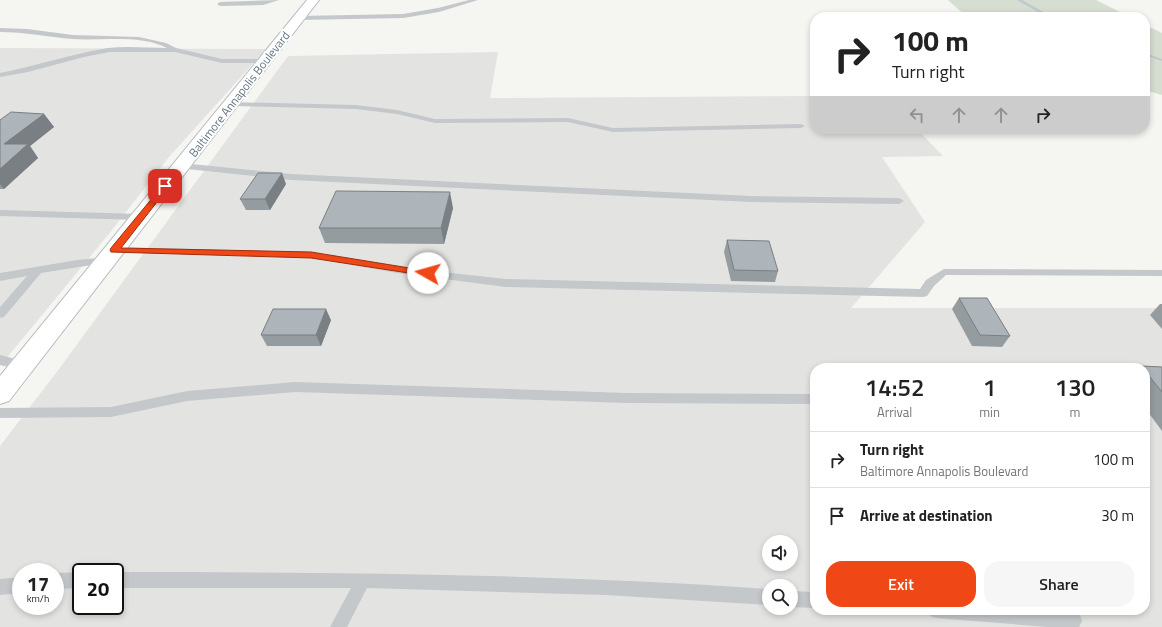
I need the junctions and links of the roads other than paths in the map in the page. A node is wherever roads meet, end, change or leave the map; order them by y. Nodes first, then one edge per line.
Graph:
1 (276, 0) edge
2 (313, 0) edge
3 (475, 0) edge
4 (220, 4) dead end
5 (299, 18) junction
6 (0, 30) edge
7 (175, 50) junction
8 (265, 61) junction
9 (0, 75) edge
10 (231, 104) junction
11 (801, 126) dead end
12 (182, 166) junction
13 (899, 201) dead end
14 (0, 212) edge
15 (141, 217) junction
16 (110, 255) junction
17 (37, 271) junction
18 (1162, 273) edge
19 (0, 277) edge
20 (0, 314) edge
21 (0, 360) edge
22 (24, 365) junction
23 (0, 394) edge
24 (810, 399) edge
25 (0, 413) edge
26 (124, 580) edge
27 (363, 580) junction
28 (12, 586) edge
29 (0, 587) edge
30 (762, 597) edge
31 (798, 599) edge
32 (810, 600) edge
33 (999, 615) edge
34 (1074, 621) dead end
35 (338, 627) edge

1 - 4 lane
2 - 5 street, Baltimore Annapolis Boulevard
3 - 5 lane
5 - 8 street, Baltimore Annapolis Boulevard
6 - 7 lane
7 - 8 lane
7 - 9 lane
8 - 10 street, Baltimore Annapolis Boulevard
10 - 11 lane
10 - 12 street, Baltimore Annapolis Boulevard
12 - 13 lane
12 - 15 street, Baltimore Annapolis Boulevard
14 - 15 lane
15 - 16 street, Baltimore Annapolis Boulevard
16 - 17 lane
16 - 18 lane
16 - 22 street, Baltimore Annapolis Boulevard
17 - 19 lane
17 - 20 lane
21 - 22 lane
22 - 23 street, Baltimore Annapolis Boulevard
24 - 25 lane
26 - 27 lane
27 - 30 lane
27 - 35 lane
28 - 29 lane
31 - 32 lane
33 - 34 lane

